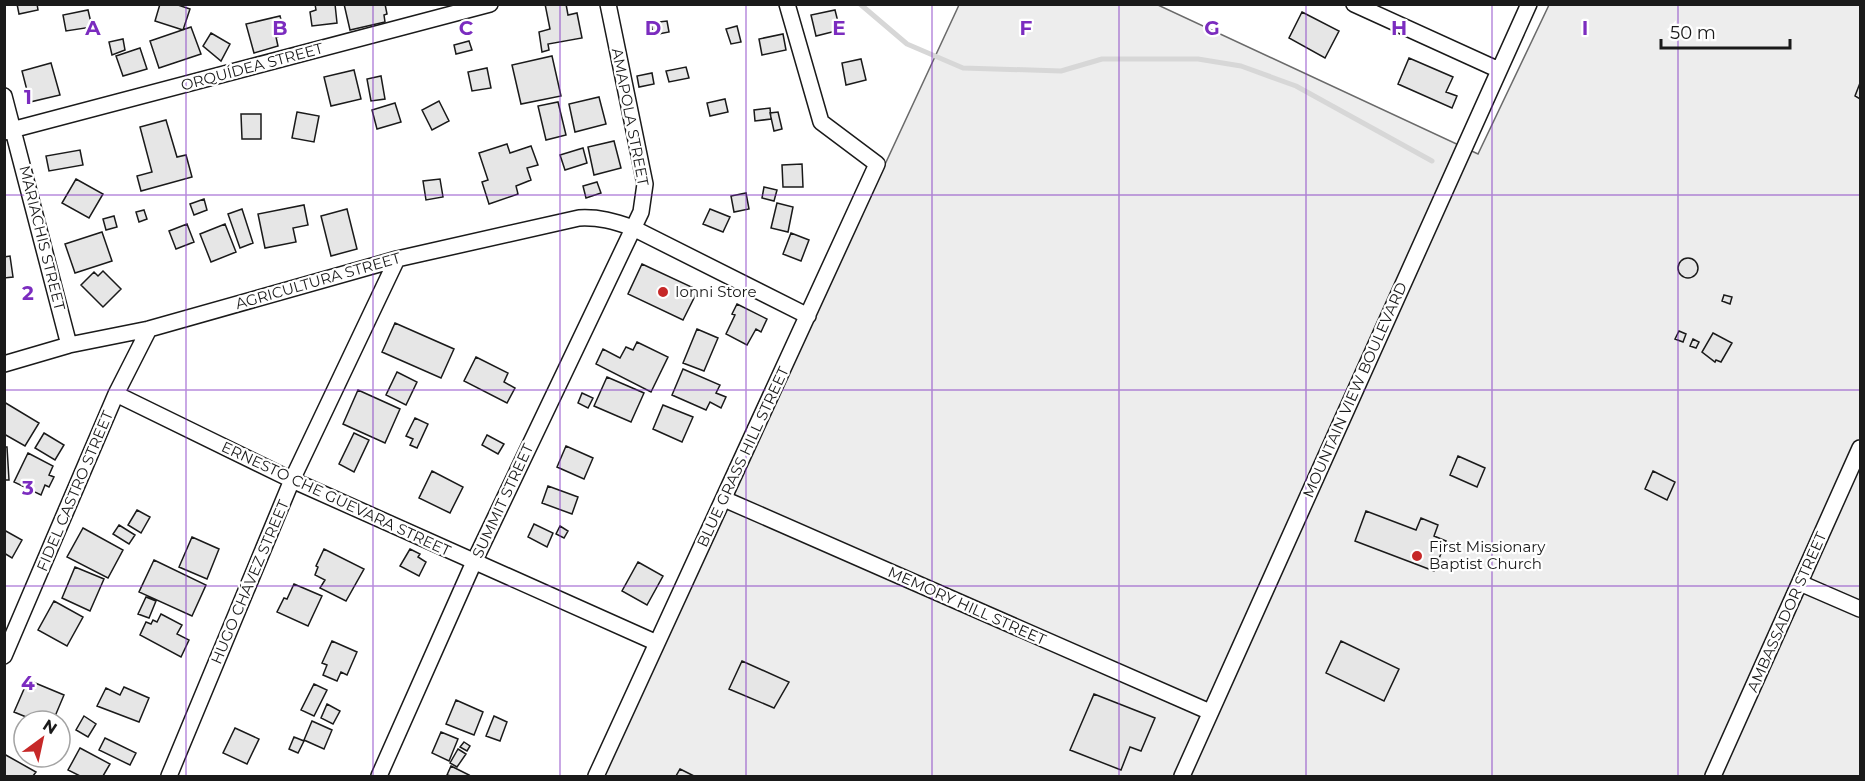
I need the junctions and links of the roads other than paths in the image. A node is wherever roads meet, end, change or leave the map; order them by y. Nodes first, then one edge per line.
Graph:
1 (490, 4) edge
2 (608, 4) edge
3 (787, 4) edge
4 (1354, 4) edge
5 (1529, 4) edge
6 (1499, 70) junction
7 (4, 96) edge
8 (9, 130) edge
9 (633, 228) junction
10 (397, 259) junction
11 (808, 315) junction
12 (149, 329) junction
13 (69, 345) junction
14 (4, 364) edge
15 (116, 394) junction
16 (1860, 448) edge
17 (292, 480) junction
18 (724, 499) junction
19 (474, 562) junction
20 (1800, 583) junction
21 (1860, 609) edge
22 (657, 643) junction
23 (4, 656) edge
24 (1210, 712) junction
25 (169, 777) edge
26 (380, 777) edge
27 (596, 777) edge
28 (1182, 777) edge
29 (1713, 777) edge

1 - 8 street, ORQUÍDEA STREET
2 - 9 street, AMAPOLA STREET
3 - 11 street, BLUE GRASS HILL STREET
4 - 6 street
5 - 6 street, MOUNTAIN VIEW BOULEVARD
6 - 24 street, MOUNTAIN VIEW BOULEVARD
7 - 8 street, MARIACHIS STREET
8 - 13 street, MARIACHIS STREET
9 - 10 street, AGRICULTURA STREET
9 - 11 street
9 - 19 street, SUMMIT STREET
10 - 12 street, AGRICULTURA STREET
10 - 17 street, HUGO CHÁVEZ STREET
11 - 18 street, BLUE GRASS HILL STREET
12 - 13 street, AGRICULTURA STREET
12 - 15 street, FIDEL CASTRO STREET
13 - 14 street, AGRICULTURA STREET
15 - 17 street, ERNESTO CHE GUEVARA STREET
15 - 23 street, FIDEL CASTRO STREET
16 - 20 street, AMBASSADOR STREET
17 - 19 street, ERNESTO CHE GUEVARA STREET
17 - 25 street, HUGO CHÁVEZ STREET
18 - 22 street, BLUE GRASS HILL STREET
18 - 24 street, MEMORY HILL STREET
19 - 22 street, ERNESTO CHE GUEVARA STREET
19 - 26 street, SUMMIT STREET
20 - 21 street
20 - 29 street, AMBASSADOR STREET
22 - 27 street, BLUE GRASS HILL STREET
24 - 28 street, MOUNTAIN VIEW BOULEVARD

